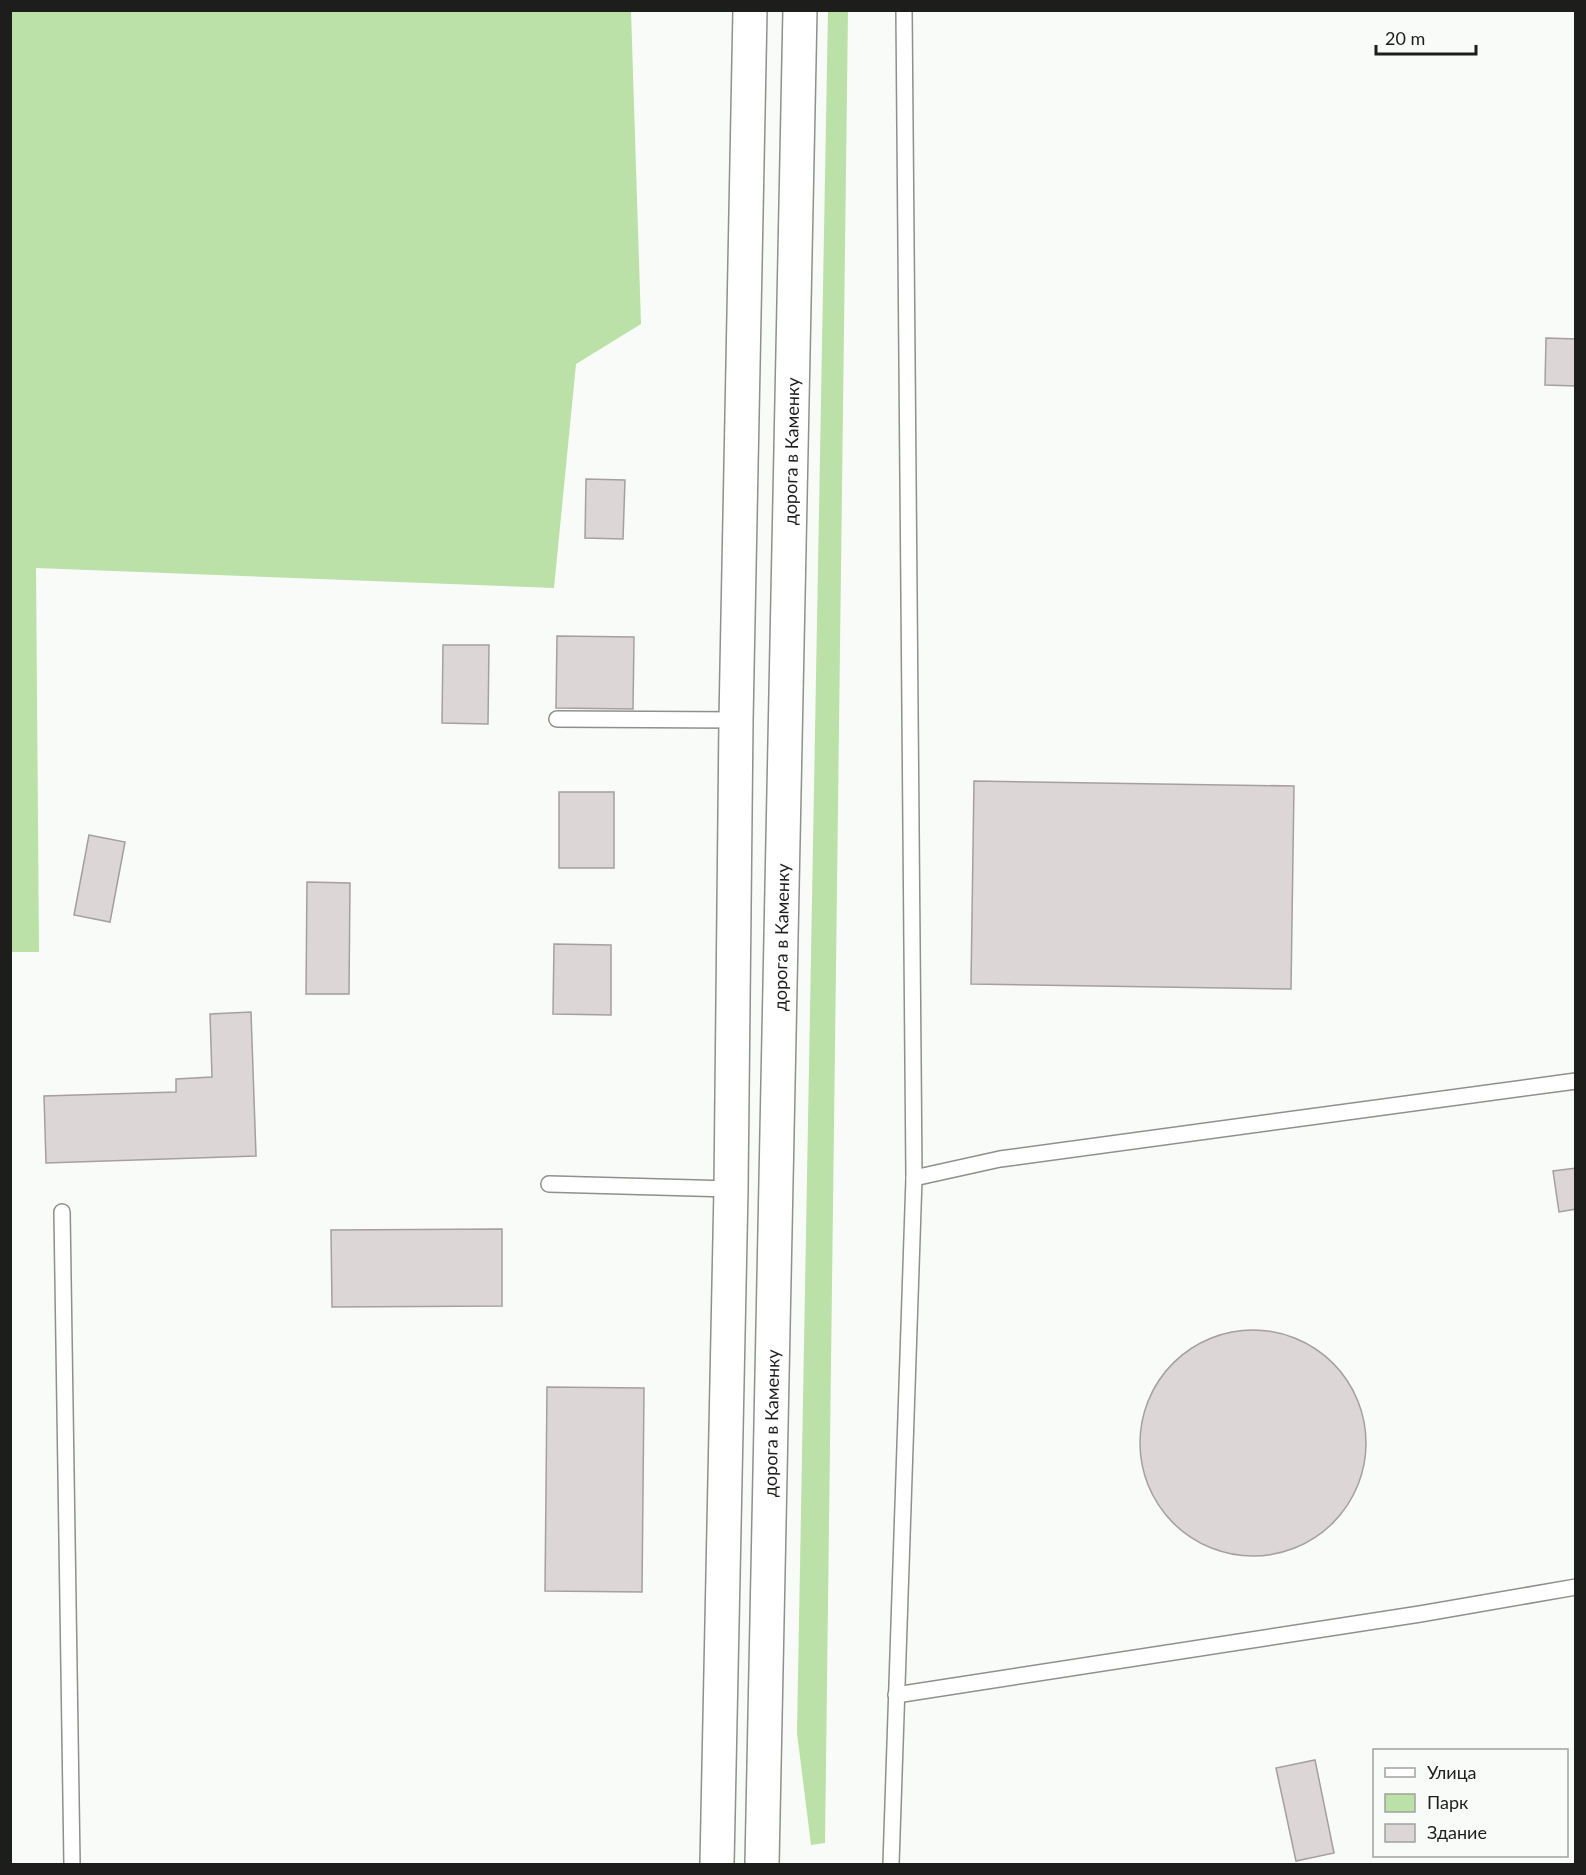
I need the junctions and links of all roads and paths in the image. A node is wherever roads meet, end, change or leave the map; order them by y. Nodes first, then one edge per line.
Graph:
1 (750, 10) edge
2 (801, 10) edge
3 (904, 10) edge
4 (557, 719) dead end
5 (736, 720) junction
6 (1575, 1081) edge
7 (914, 1178) junction
8 (549, 1184) dead end
9 (731, 1189) junction
10 (62, 1212) dead end
11 (1575, 1587) edge
12 (896, 1695) junction
13 (72, 1864) edge
14 (717, 1864) edge
15 (762, 1864) edge
16 (891, 1864) edge

1 - 5 main road
2 - 15 main road, дорога в Каменку
3 - 7 lane
4 - 5 lane
5 - 9 main road
6 - 7 lane
7 - 12 lane
8 - 9 lane
9 - 14 main road
10 - 13 lane
11 - 12 lane
12 - 16 lane

